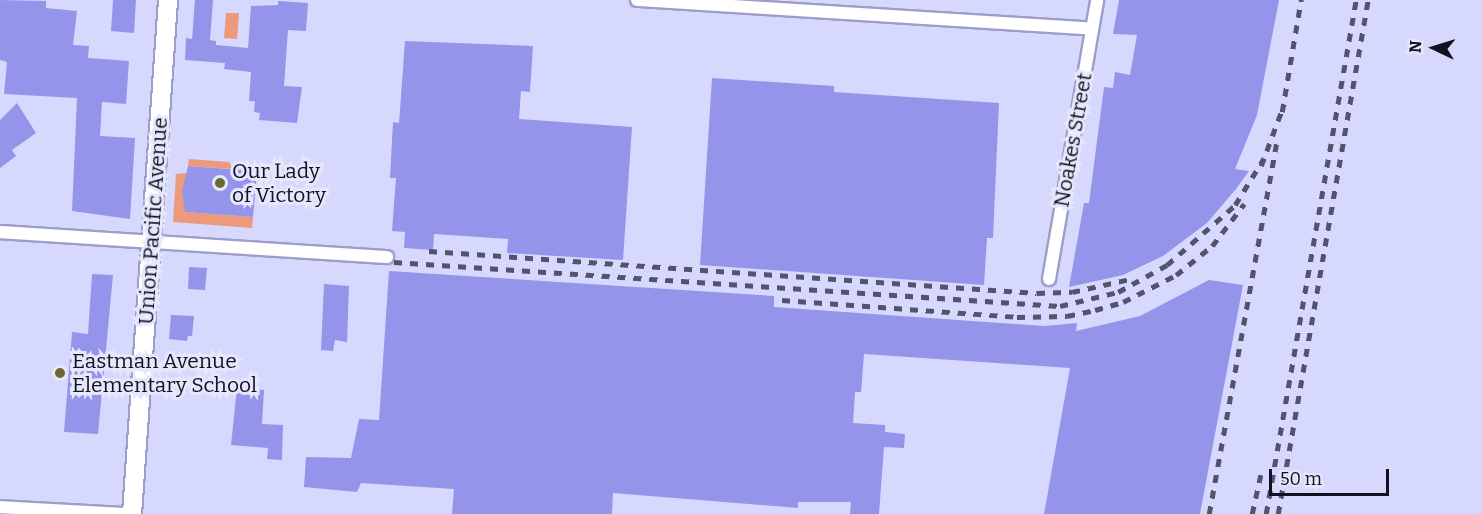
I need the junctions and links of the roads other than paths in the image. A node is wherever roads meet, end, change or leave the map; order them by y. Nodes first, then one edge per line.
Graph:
1 (168, 0) edge
2 (637, 0) edge
3 (1097, 0) edge
4 (1092, 29) junction
5 (0, 232) edge
6 (151, 244) junction
7 (387, 256) dead end
8 (1049, 279) dead end
9 (0, 507) edge
10 (71, 513) edge
11 (128, 514) edge
12 (132, 514) edge

1 - 6 street, Union Pacific Avenue
2 - 4 street
3 - 4 street, Noakes Street
4 - 8 street, Noakes Street
5 - 6 street
6 - 7 street
6 - 12 street, Union Pacific Avenue
9 - 10 street
10 - 11 street

